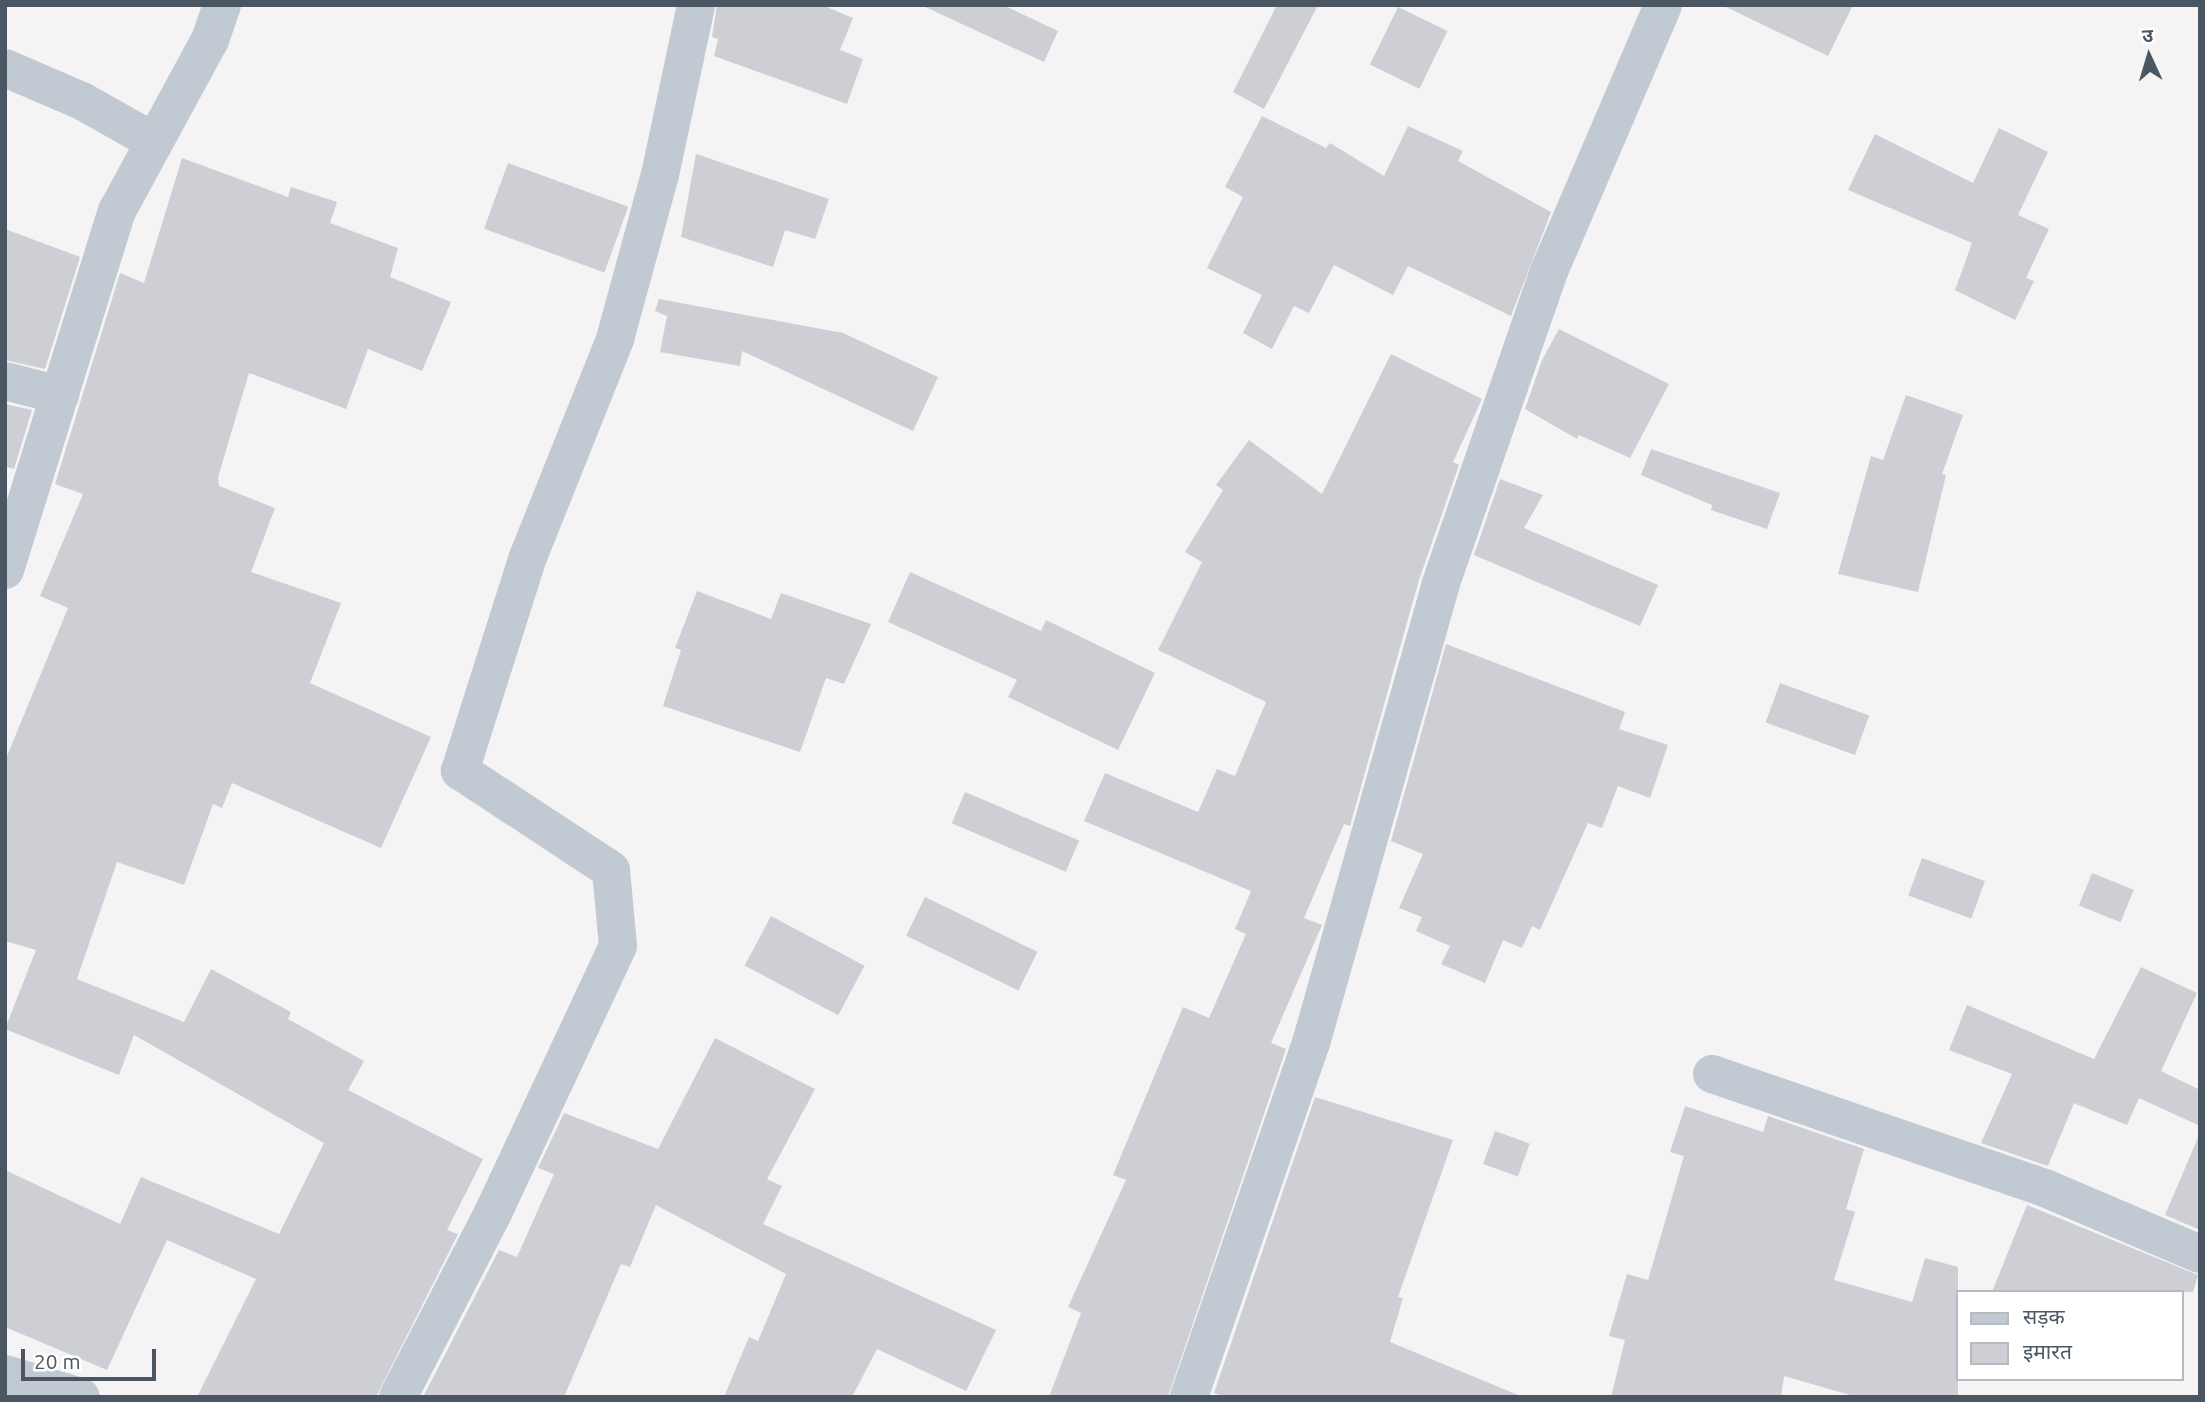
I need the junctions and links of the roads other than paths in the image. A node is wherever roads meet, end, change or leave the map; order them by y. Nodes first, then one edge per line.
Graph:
1 (222, 5) edge
2 (1663, 5) edge
3 (692, 7) edge
4 (5, 68) edge
5 (153, 141) junction
6 (5, 381) edge
7 (60, 395) junction
8 (5, 570) edge
9 (1712, 1074) dead end
10 (2200, 1254) edge
11 (5, 1374) edge
12 (81, 1397) edge
13 (398, 1397) edge
14 (1189, 1397) edge

1 - 5 street
2 - 14 street
3 - 13 street
4 - 5 street
5 - 7 street
6 - 7 street
7 - 8 street
9 - 10 street
11 - 12 street

